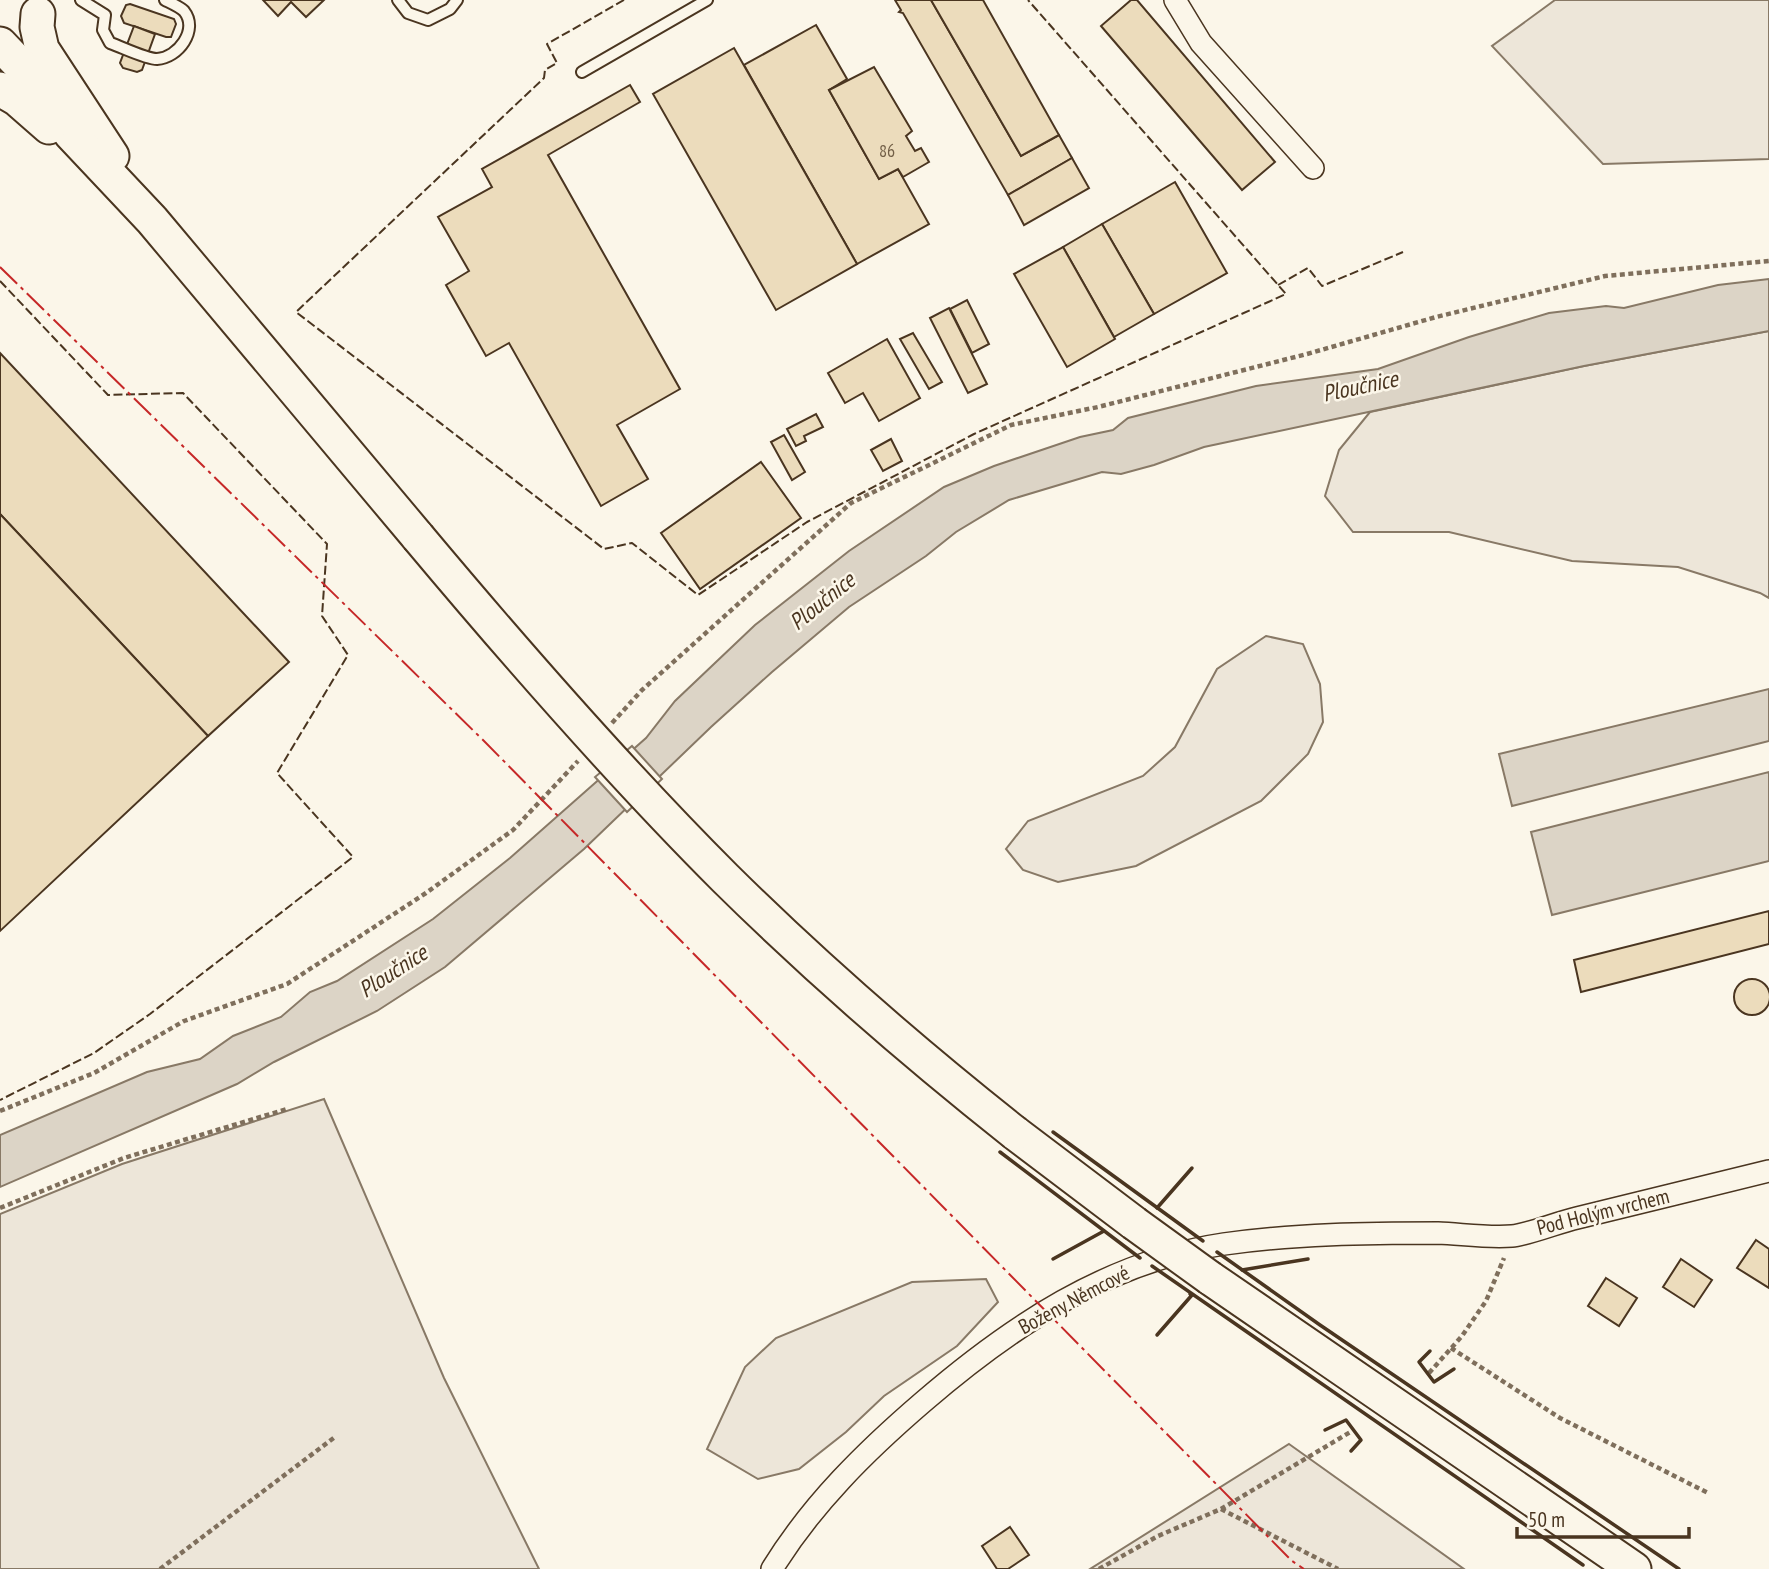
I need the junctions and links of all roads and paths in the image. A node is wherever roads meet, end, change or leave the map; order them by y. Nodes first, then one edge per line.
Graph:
1 (81, 0) edge
2 (165, 0) edge
3 (398, 0) edge
4 (457, 0) edge
5 (707, 0) edge
6 (1175, 0) edge
7 (42, 7) edge
8 (0, 34) edge
9 (0, 44) edge
10 (582, 72) dead end
11 (0, 89) edge
12 (1313, 169) dead end
13 (152, 220) junction
14 (1769, 261) edge
15 (606, 730) dead end
16 (579, 760) dead end
17 (287, 1109) dead end
18 (0, 1111) edge
19 (1769, 1171) edge
20 (0, 1208) edge
21 (1514, 1236) junction
22 (1451, 1348) junction
23 (1429, 1373) dead end
24 (1352, 1431) dead end
25 (335, 1437) dead end
26 (1707, 1493) dead end
27 (1221, 1509) junction
28 (160, 1569) edge
29 (772, 1569) edge
30 (1099, 1569) edge
31 (1338, 1569) edge
32 (1634, 1569) edge

1 - 2 lane
3 - 4 lane
5 - 10 lane
6 - 12 street
7 - 8 main road
7 - 13 main road
9 - 13 main road
11 - 13 main road
13 - 32 main road, bridge
14 - 15 path
16 - 18 path
17 - 20 path
19 - 21 street, Pod Holým vrchem
21 - 22 path, Pod Holým vrchem
21 - 29 street, Boženy Němcové
22 - 23 path, Pod Holým vrchem
22 - 26 path
24 - 27 path
25 - 28 path
27 - 30 path
27 - 31 path

